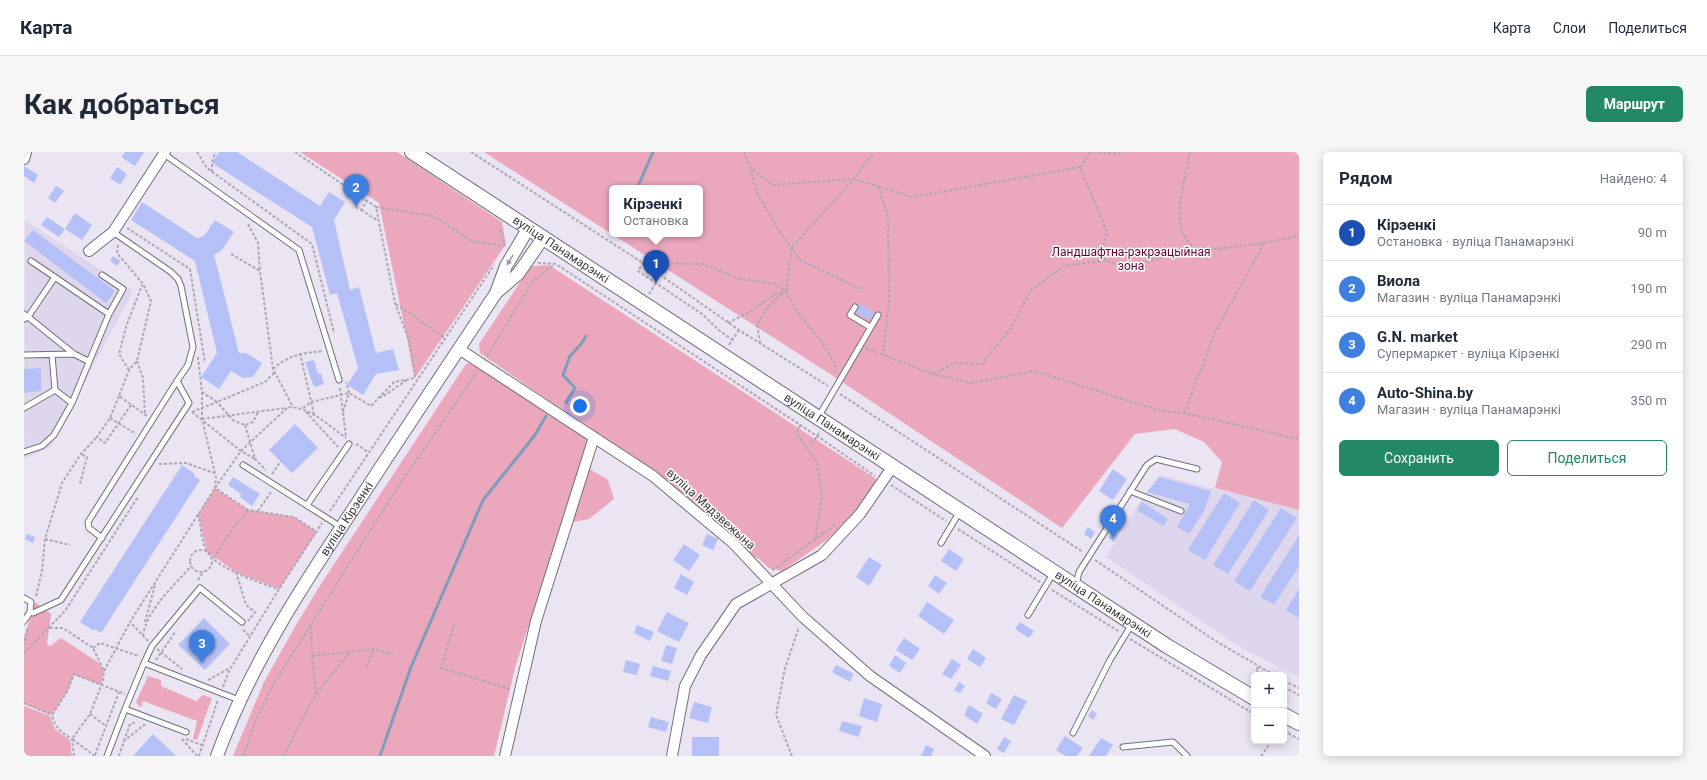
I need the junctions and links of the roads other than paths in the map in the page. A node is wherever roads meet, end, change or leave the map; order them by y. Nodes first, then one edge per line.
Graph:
1 (26, 152) edge
2 (412, 152) edge
3 (164, 153) edge
4 (24, 159) edge
5 (528, 229) junction
6 (116, 234) junction
7 (542, 238) junction
8 (90, 251) dead end
9 (31, 261) dead end
10 (102, 275) dead end
11 (55, 277) junction
12 (496, 293) junction
13 (855, 306) dead end
14 (108, 314) junction
15 (878, 315) dead end
16 (25, 317) edge
17 (870, 327) junction
18 (459, 349) junction
19 (74, 354) junction
20 (24, 355) edge
21 (52, 355) junction
22 (88, 362) junction
23 (339, 380) road end
24 (177, 381) junction
25 (55, 390) junction
26 (72, 403) junction
27 (24, 408) edge
28 (818, 417) junction
29 (594, 437) junction
30 (349, 444) dead end
31 (24, 452) edge
32 (243, 465) dead end
33 (893, 466) junction
34 (1197, 469) dead end
35 (1130, 491) junction
36 (307, 505) junction
37 (961, 510) junction
38 (1181, 511) dead end
39 (341, 527) junction
40 (102, 538) junction
41 (941, 543) dead end
42 (1054, 572) junction
43 (771, 584) junction
44 (1076, 586) junction
45 (24, 598) edge
46 (31, 612) junction
47 (1028, 615) dead end
48 (24, 621) edge
49 (244, 622) road end
50 (1132, 623) junction
51 (145, 661) junction
52 (1251, 696) edge
53 (239, 700) junction
54 (125, 709) junction
55 (1287, 717) edge
56 (1299, 723) edge
57 (186, 732) dead end
58 (1073, 733) dead end
59 (1123, 747) dead end
60 (107, 756) edge
61 (217, 756) edge
62 (505, 756) edge
63 (672, 756) edge
64 (985, 756) edge
65 (1187, 756) edge

1 - 4 street
2 - 5 main road, вуліца Панамарэнкі
3 - 6 street
3 - 23 lane
5 - 7 main road, вуліца Панамарэнкі
5 -> 12 street, вуліца Кірэенкі
6 - 8 street
6 - 24 lane
7 - 12 street, вуліца Кірэенкі
7 - 28 main road, вуліца Панамарэнкі
9 - 11 lane
10 - 14 lane
11 - 14 lane
11 - 16 lane
12 - 18 street, вуліца Кірэенкі
13 - 17 lane
14 - 22 lane
15 - 17 lane
16 - 19 lane
17 - 28 lane
18 - 29 street, вуліца Мядзвежына
18 - 39 street, вуліца Кірэенкі
19 - 21 lane
19 - 22 lane
20 - 21 lane
21 - 25 lane
22 - 26 lane
24 - 40 lane
24 - 40 lane
25 - 26 lane
25 - 27 lane
26 - 31 lane
28 - 33 main road, вуліца Панамарэнкі
29 - 43 street, вуліца Мядзвежына
29 - 62 street
30 - 36 lane
32 - 36 lane
33 - 37 main road, вуліца Панамарэнкі
33 - 43 street
34 - 35 lane
35 - 38 lane
35 - 44 lane
36 - 39 lane
37 - 41 lane
37 - 42 main road, вуліца Панамарэнкі
39 - 53 street, вуліца Кірэенкі
40 - 46 lane
42 - 44 main road, вуліца Панамарэнкі
42 - 47 lane
43 - 63 street
43 - 64 street, вуліца Мядзвежына
44 - 50 main road, вуліца Панамарэнкі
45 - 46 lane
46 - 48 lane
49 - 51 lane
50 - 52 main road, вуліца Панамарэнкі
50 - 58 lane
51 - 53 lane
51 - 54 lane
53 - 61 street, вуліца Кірэенкі
54 - 57 lane
54 - 60 lane
55 - 56 main road
59 - 65 lane

